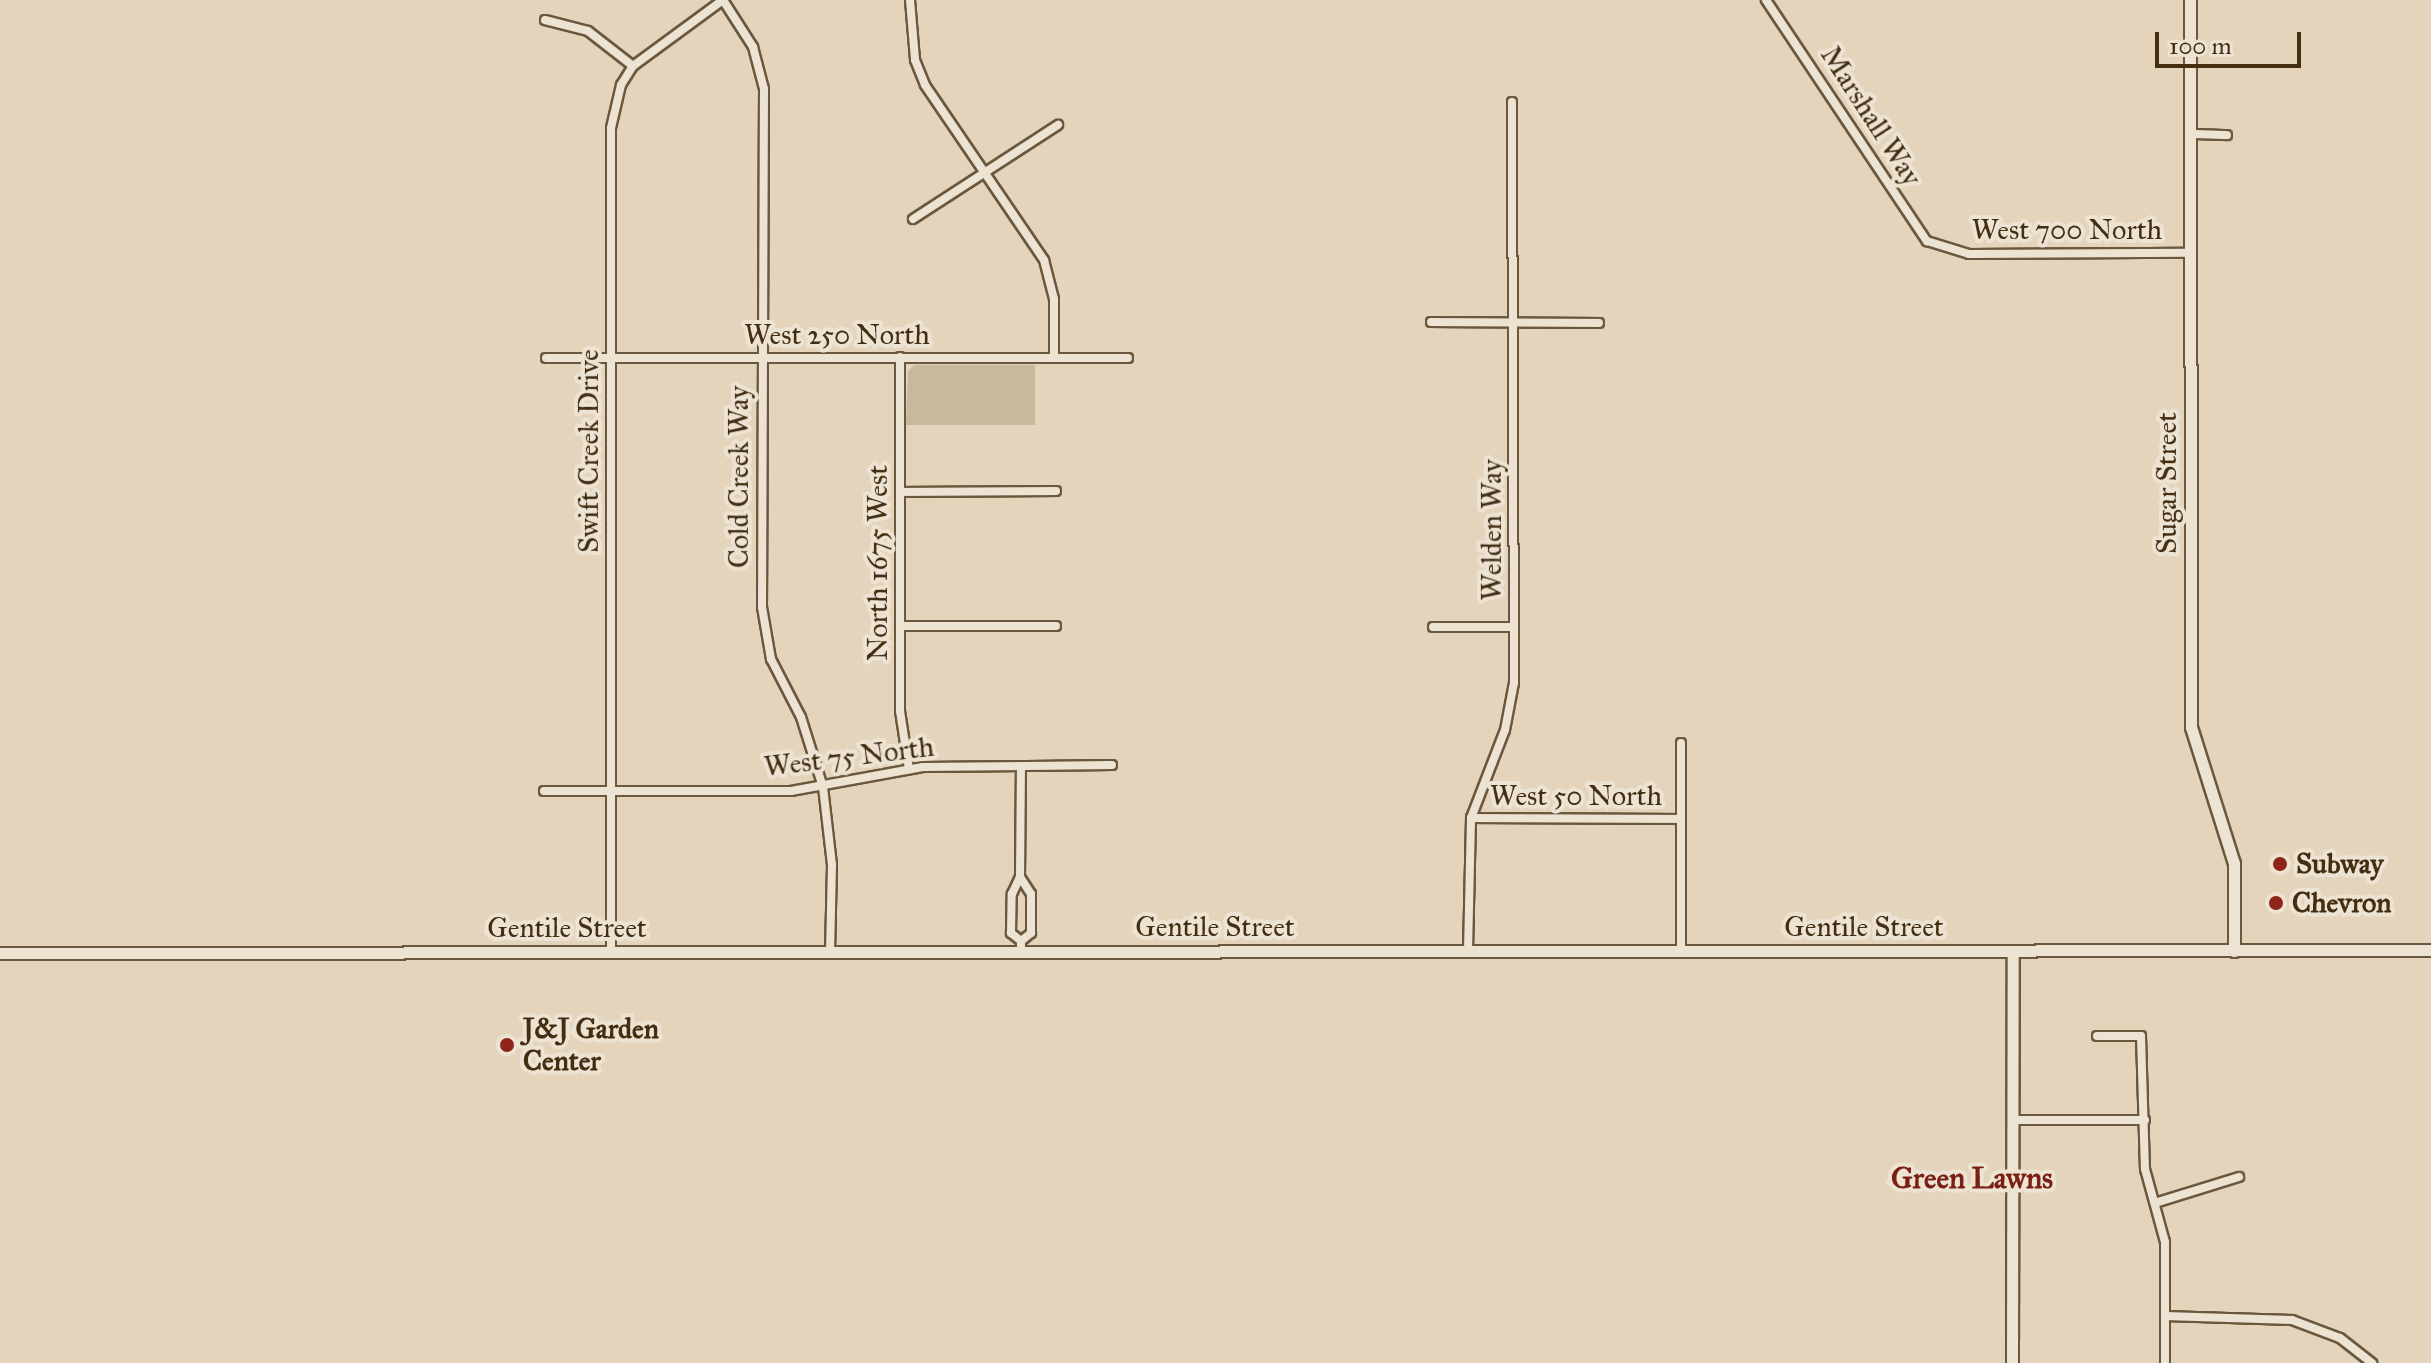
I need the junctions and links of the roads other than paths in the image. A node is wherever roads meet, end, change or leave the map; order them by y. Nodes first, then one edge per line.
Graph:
1 (723, 0) edge
2 (910, 0) edge
3 (1766, 0) edge
4 (2191, 3) edge
5 (566, 9) dead end
6 (545, 20) dead end
7 (565, 21) junction
8 (633, 66) junction
9 (1512, 102) dead end
10 (1058, 125) dead end
11 (2192, 134) junction
12 (2227, 135) dead end
13 (984, 173) junction
14 (913, 219) dead end
15 (1943, 249) joint
16 (2190, 253) junction
17 (1431, 322) dead end
18 (1513, 322) junction
19 (1599, 323) dead end
20 (761, 357) junction
21 (900, 357) junction
22 (546, 358) dead end
23 (611, 358) junction
24 (1054, 358) junction
25 (1128, 358) dead end
26 (1056, 491) dead end
27 (900, 492) junction
28 (900, 626) junction
29 (1056, 626) dead end
30 (1433, 627) dead end
31 (1514, 627) junction
32 (1681, 743) dead end
33 (1112, 765) dead end
34 (1021, 766) junction
35 (909, 769) junction
36 (823, 787) junction
37 (544, 791) dead end
38 (612, 791) junction
39 (1471, 818) junction
40 (1681, 819) junction
41 (1020, 877) junction
42 (1021, 946) junction
43 (2431, 950) edge
44 (830, 951) junction
45 (1468, 951) junction
46 (1681, 951) junction
47 (2234, 951) junction
48 (611, 952) junction
49 (2013, 952) junction
50 (0, 953) edge
51 (2097, 1036) dead end
52 (2012, 1120) junction
53 (2145, 1120) junction
54 (2239, 1177) dead end
55 (2155, 1203) junction
56 (2165, 1316) junction
57 (2012, 1363) edge
58 (2165, 1363) edge
59 (2372, 1363) edge

1 - 8 street, Swift Creek Drive
1 - 20 street, Cold Creek Way
2 - 13 street
3 - 15 street, Marshall Way
4 - 11 main road, Sugar Street
5 - 7 street
6 - 7 street
7 - 8 street
8 - 23 street, Swift Creek Drive
9 - 18 street, Welden Way
10 - 13 street
11 - 12 street
11 - 16 main road, Sugar Street
13 - 14 street
13 - 24 street
15 - 16 street, West 700 North
16 - 47 main road, Sugar Street
17 - 18 street
18 - 19 street
18 - 31 street, Welden Way
20 - 21 street, West 250 North
20 - 23 street, West 250 North
20 - 36 street, Cold Creek Way
21 - 24 street, West 250 North
21 - 27 street, North 1675 West
22 - 23 street, West 250 North
23 - 38 street, Swift Creek Drive
24 - 25 street, West 250 North
26 - 27 street
27 - 28 street, North 1675 West
28 - 29 street
28 - 35 street, North 1675 West
30 - 31 street
31 - 39 street, Welden Way
32 - 40 street
33 - 34 street, West 75 North
34 - 35 street, West 75 North
34 - 41 street
35 - 36 street, West 75 North
36 - 38 street, West 75 North
36 - 44 street, Cold Creek Way
37 - 38 street, West 75 North
38 - 48 street, Swift Creek Drive
39 - 40 street, West 50 North
39 - 45 street, Welden Way
40 - 46 street
41 - 42 street
41 - 42 street
42 - 44 main road, Gentile Street
42 - 45 main road, Gentile Street
43 - 47 main road, Gentile Street
44 - 48 main road, Gentile Street
45 - 46 main road, Gentile Street
46 - 49 main road, Gentile Street
47 - 49 main road, Gentile Street
48 - 50 main road, Gentile Street
49 - 52 main road
51 - 53 street
52 - 53 street
52 - 57 main road
53 - 55 street
54 - 55 street
55 - 56 street
56 - 58 street
56 - 59 street

